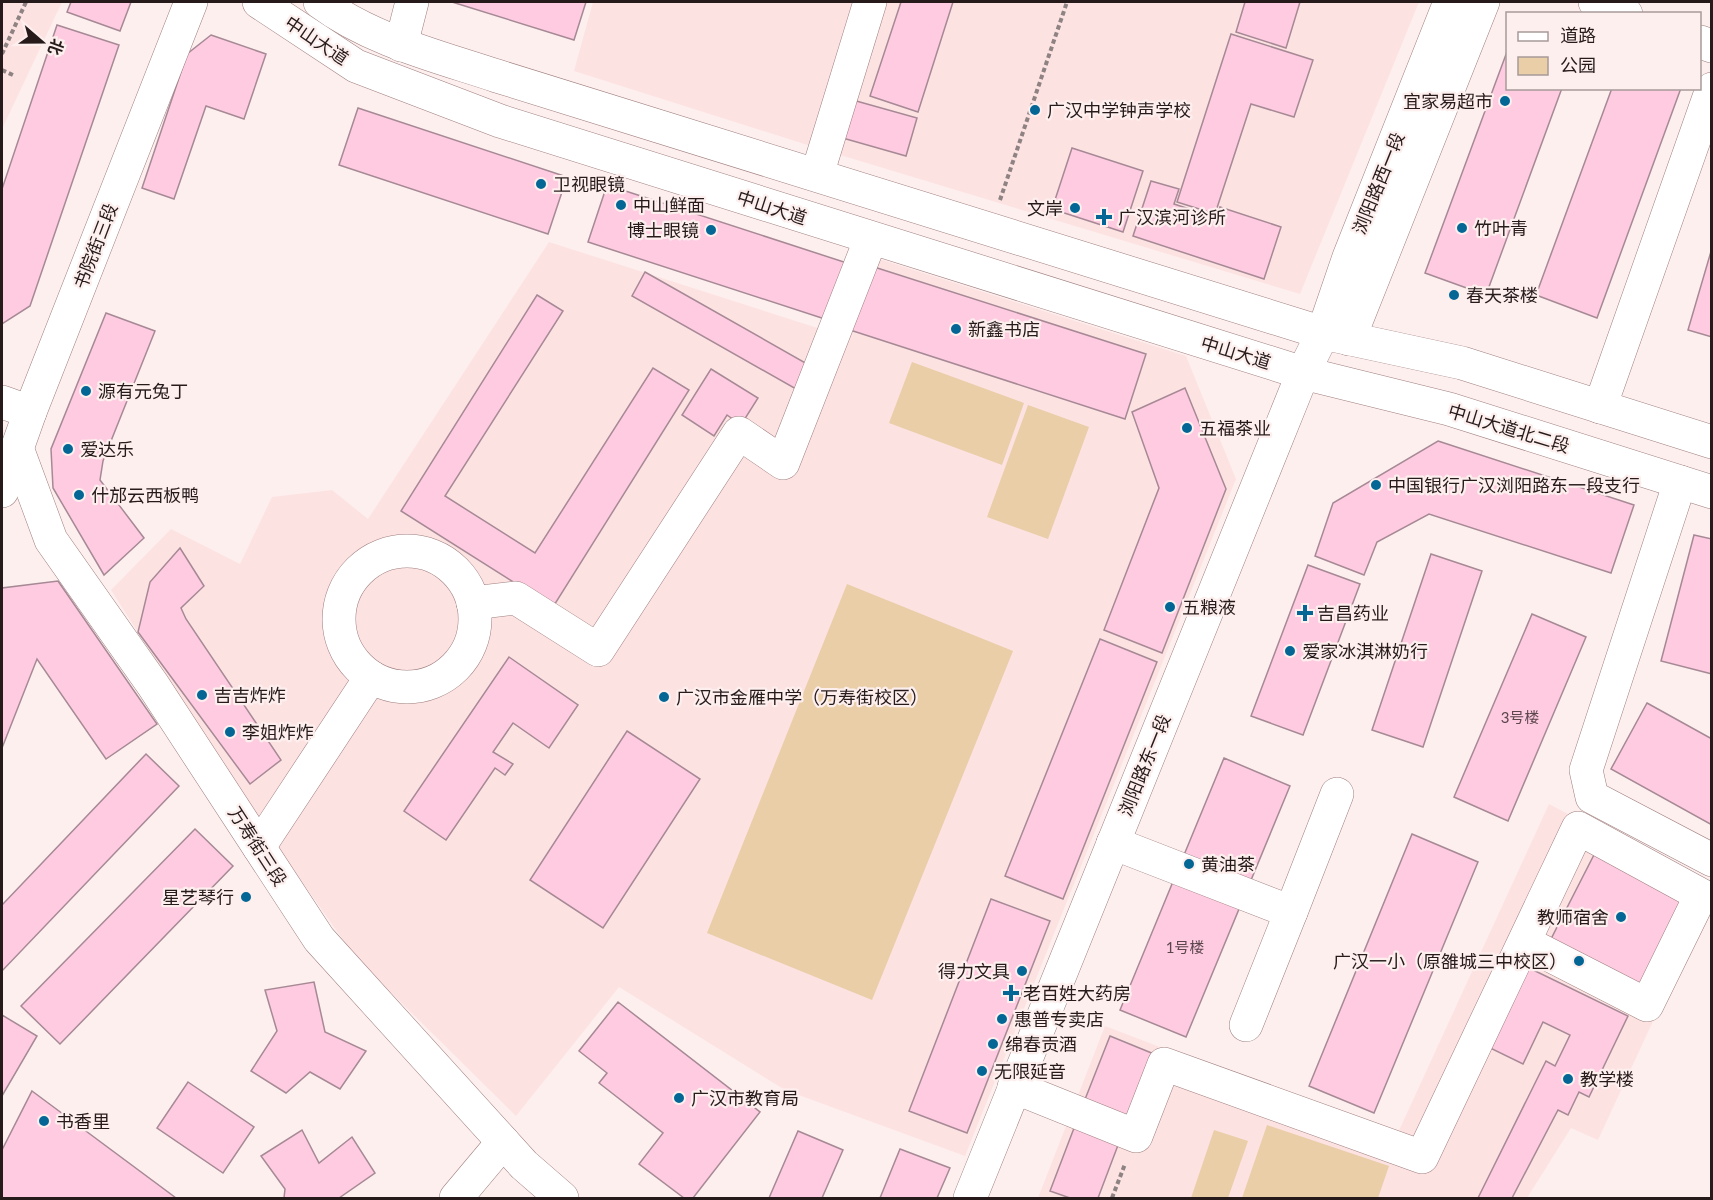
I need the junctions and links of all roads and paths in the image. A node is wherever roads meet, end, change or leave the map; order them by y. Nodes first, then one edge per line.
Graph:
1 (26, 2) edge
2 (190, 2) edge
3 (259, 2) edge
4 (320, 2) edge
5 (412, 2) edge
6 (870, 2) edge
7 (1067, 2) edge
8 (1450, 2) edge
9 (1483, 2) edge
10 (1595, 2) edge
11 (1621, 12) edge
12 (401, 45) junction
13 (2, 54) edge
14 (2, 70) edge
15 (15, 76) dead end
16 (1712, 89) edge
17 (817, 175) junction
18 (990, 230) junction
19 (871, 238) junction
20 (1336, 336) junction
21 (1303, 373) junction
22 (16, 407) edge
23 (1600, 407) junction
24 (1712, 442) edge
25 (17, 448) junction
26 (1680, 482) junction
27 (2, 491) edge
28 (1712, 492) edge
29 (473, 603) junction
30 (371, 677) junction
31 (1337, 794) dead end
32 (1113, 843) junction
33 (258, 847) junction
34 (1712, 860) edge
35 (1291, 912) junction
36 (1524, 942) junction
37 (1246, 1025) dead end
38 (1014, 1088) junction
39 (503, 1142) junction
40 (456, 1198) edge
41 (562, 1198) edge
42 (970, 1198) edge

1 - 13 path
2 - 22 street, 书院街三段
3 - 19 street, 中山大道
4 - 12 street, 中山大道
5 - 12 street
6 - 17 street
7 - 18 path
8 - 20 street, 浏阳路西一段
9 - 20 street
10 - 11 street
12 - 17 street, 中山大道
14 - 15 path
16 - 23 street
17 - 18 street, 中山大道
18 - 20 street, 中山大道
19 - 21 street, 中山大道
19 - 29 street
20 - 21 street, 浏阳路东一段
20 - 23 street
21 - 26 street, 中山大道北二段
21 - 32 street, 浏阳路东一段
22 - 25 street, 书院街三段
23 - 24 street
25 - 27 street, 书院街三段
25 - 33 street, 万寿街三段
26 - 28 street, 中山大道北二段
26 - 34 street
29 - 30 street
29 - 30 street
30 - 33 street
31 - 35 street
32 - 35 street
32 - 38 street, 浏阳路东一段
33 - 39 street, 万寿街三段
35 - 37 street
36 - 36 street
36 - 38 street
38 - 42 street, 浏阳路东一段
39 - 40 street
39 - 41 street, 万寿街三段

